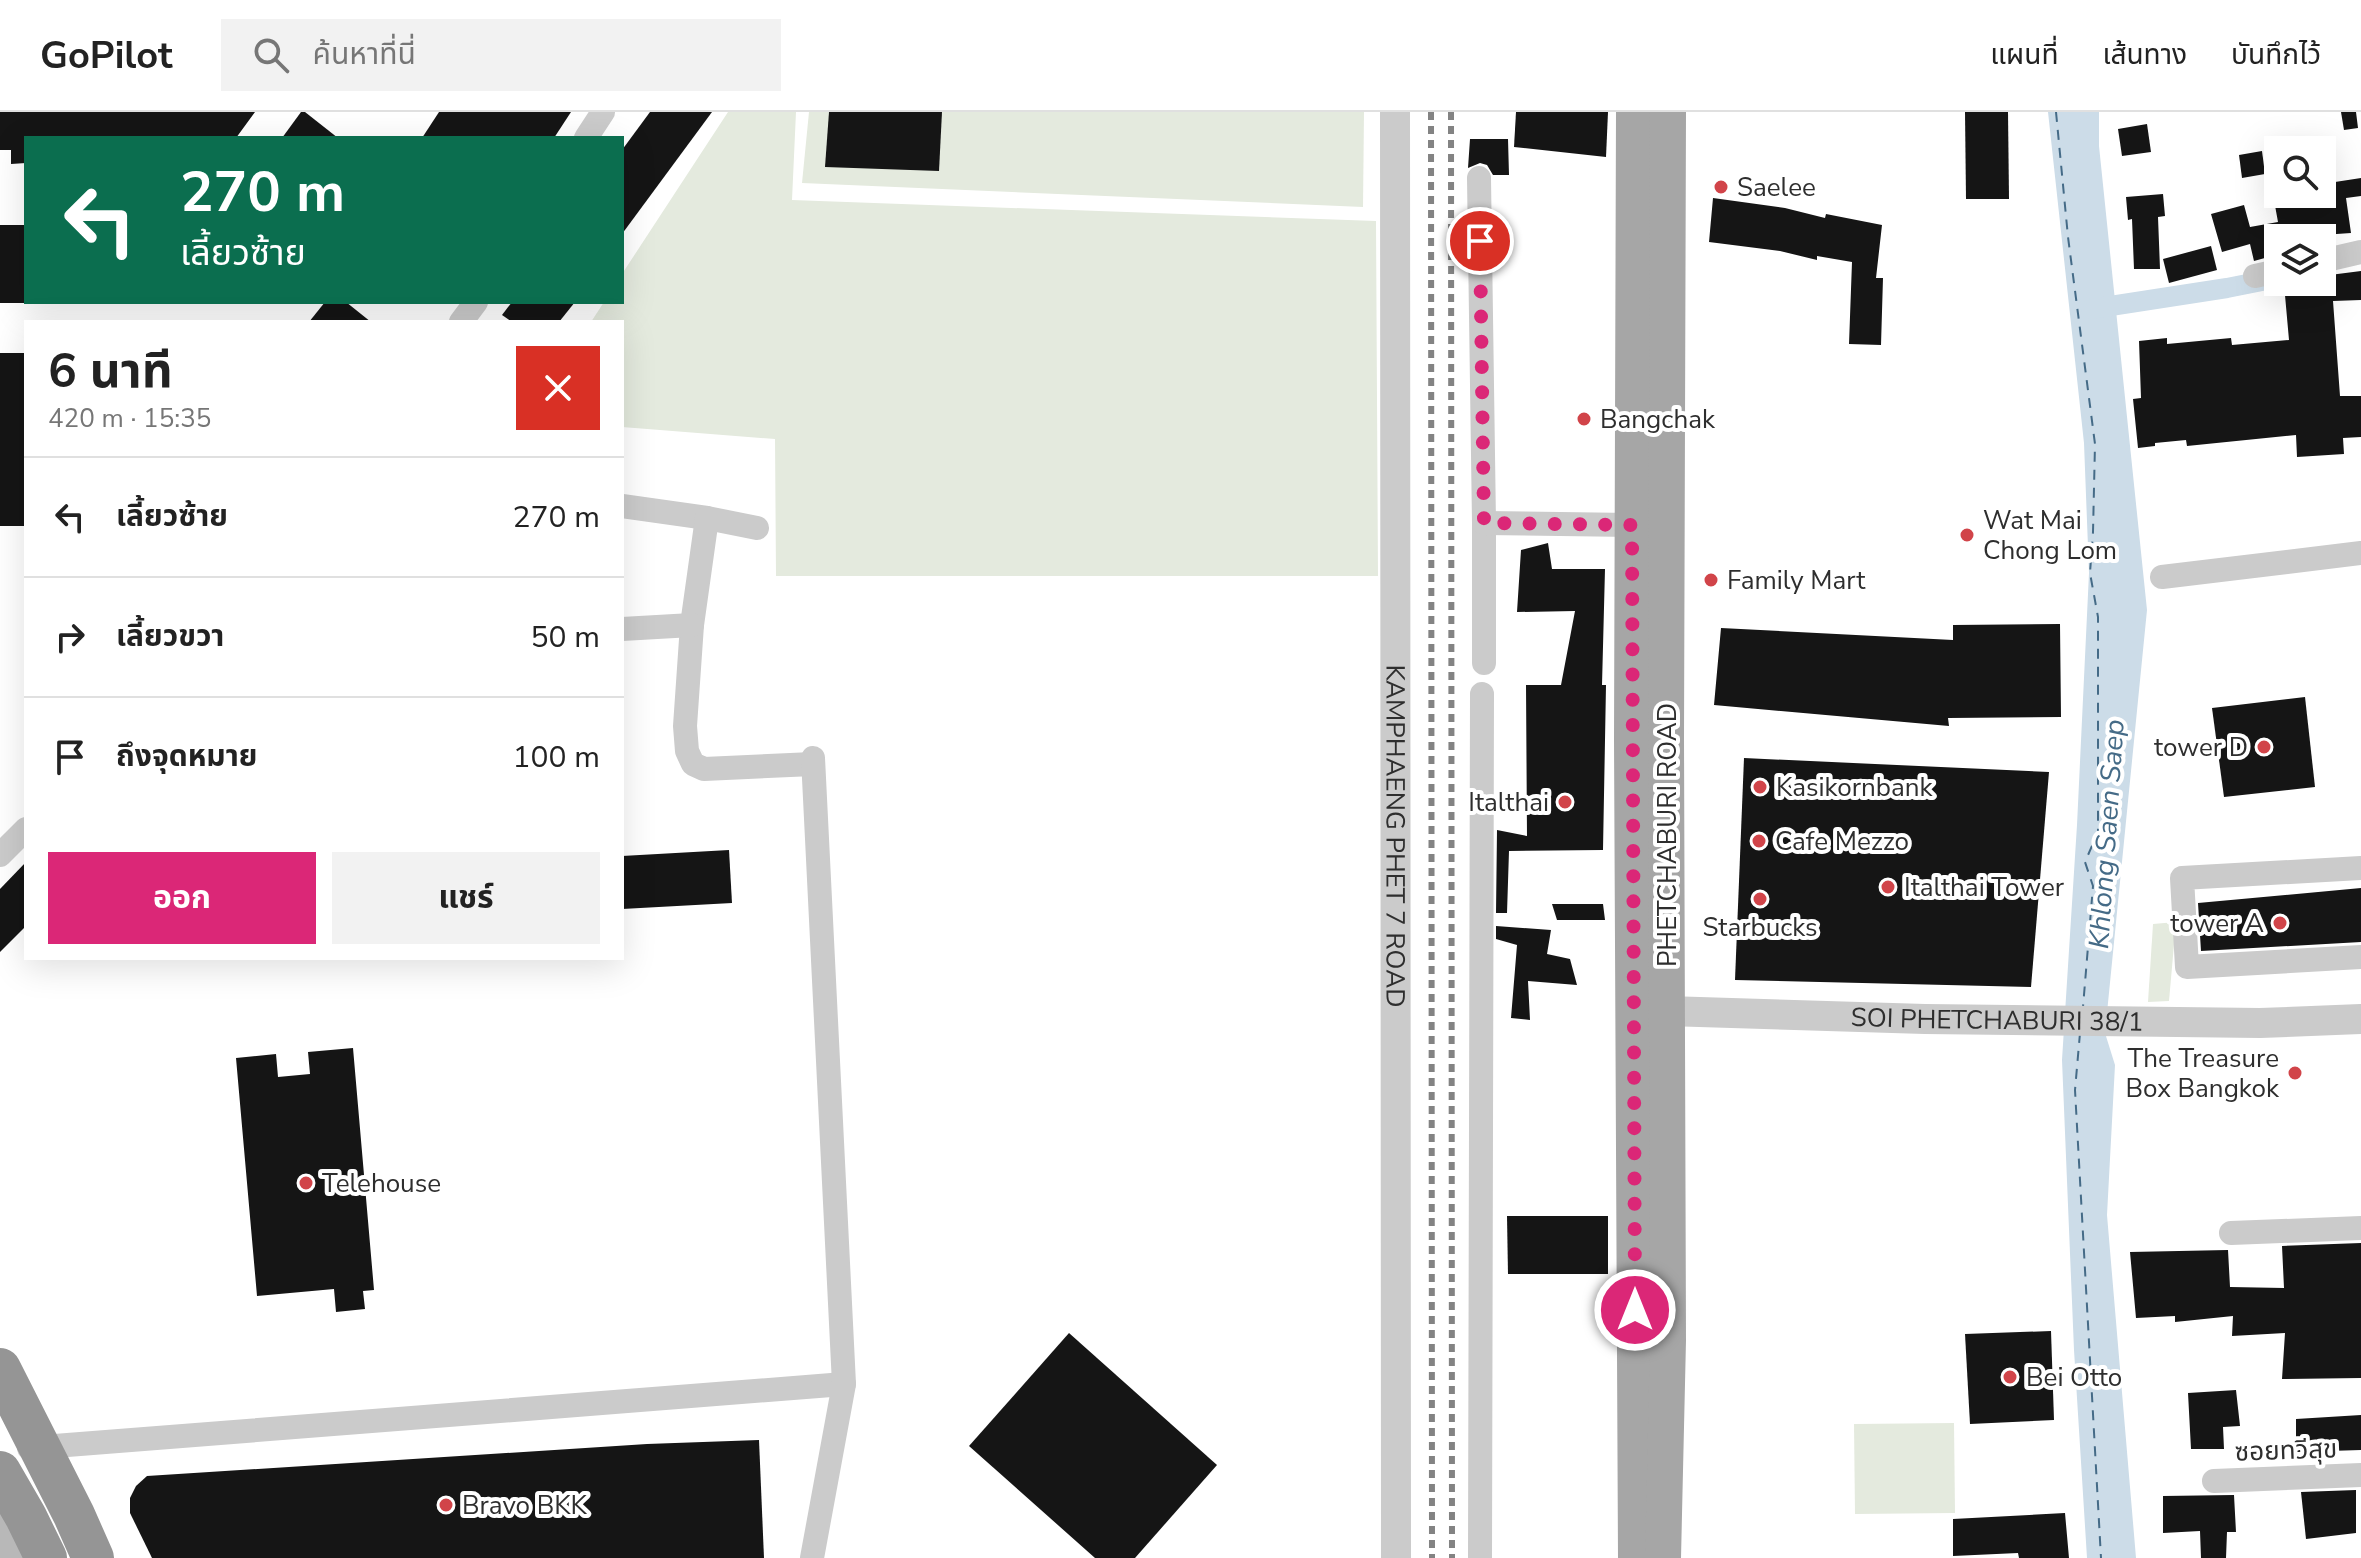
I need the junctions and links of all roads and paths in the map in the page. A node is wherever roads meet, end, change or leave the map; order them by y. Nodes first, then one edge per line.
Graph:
1 (603, 112) edge
2 (1395, 112) edge
3 (1634, 112) edge
4 (1668, 112) edge
5 (587, 136) edge
6 (1479, 178) dead end
7 (2361, 252) edge
8 (2336, 258) edge
9 (624, 506) edge
10 (1643, 511) junction
11 (707, 518) junction
12 (1484, 523) junction
13 (757, 528) dead end
14 (2361, 553) edge
15 (2162, 577) dead end
16 (692, 625) junction
17 (624, 629) edge
18 (1484, 663) dead end
19 (1482, 694) dead end
20 (24, 831) edge
21 (0, 855) edge
22 (2361, 868) edge
23 (2361, 957) edge
24 (1650, 1006) junction
25 (2361, 1019) edge
26 (2361, 1228) edge
27 (2231, 1233) dead end
28 (0, 1369) edge
29 (844, 1384) junction
30 (0, 1414) edge
31 (10, 1460) edge
32 (2361, 1475) edge
33 (2214, 1481) dead end
34 (0, 1529) edge
35 (14, 1558) edge
36 (46, 1558) edge
37 (77, 1558) edge
38 (93, 1558) edge
39 (812, 1558) edge
40 (1396, 1558) edge
41 (1480, 1558) edge
42 (1636, 1558) edge
43 (1663, 1558) edge

1 - 5 street
2 - 40 street, KAMPHAENG PHET 7 ROAD
3 - 10 main road, PHETCHABURI ROAD
4 - 10 main road, PHETCHABURI ROAD
6 - 12 street
7 - 8 street
9 - 11 street
10 - 12 street
10 - 24 main road, PHETCHABURI ROAD
11 - 13 street
11 - 16 street
12 - 18 street
14 - 15 street
16 - 17 street
16 - 29 street
19 - 41 street
20 - 21 street
22 - 23 street
24 - 25 street, SOI PHETCHABURI 38/1
24 - 42 main road, PHETCHABURI ROAD
24 - 43 main road, PHETCHABURI ROAD
26 - 27 street
28 - 38 highway, bridge
29 - 31 street
29 - 39 street
30 - 31 main road
31 - 36 highway
31 - 37 main road
32 - 33 street, ซอยทวีสุข
34 - 35 main road

